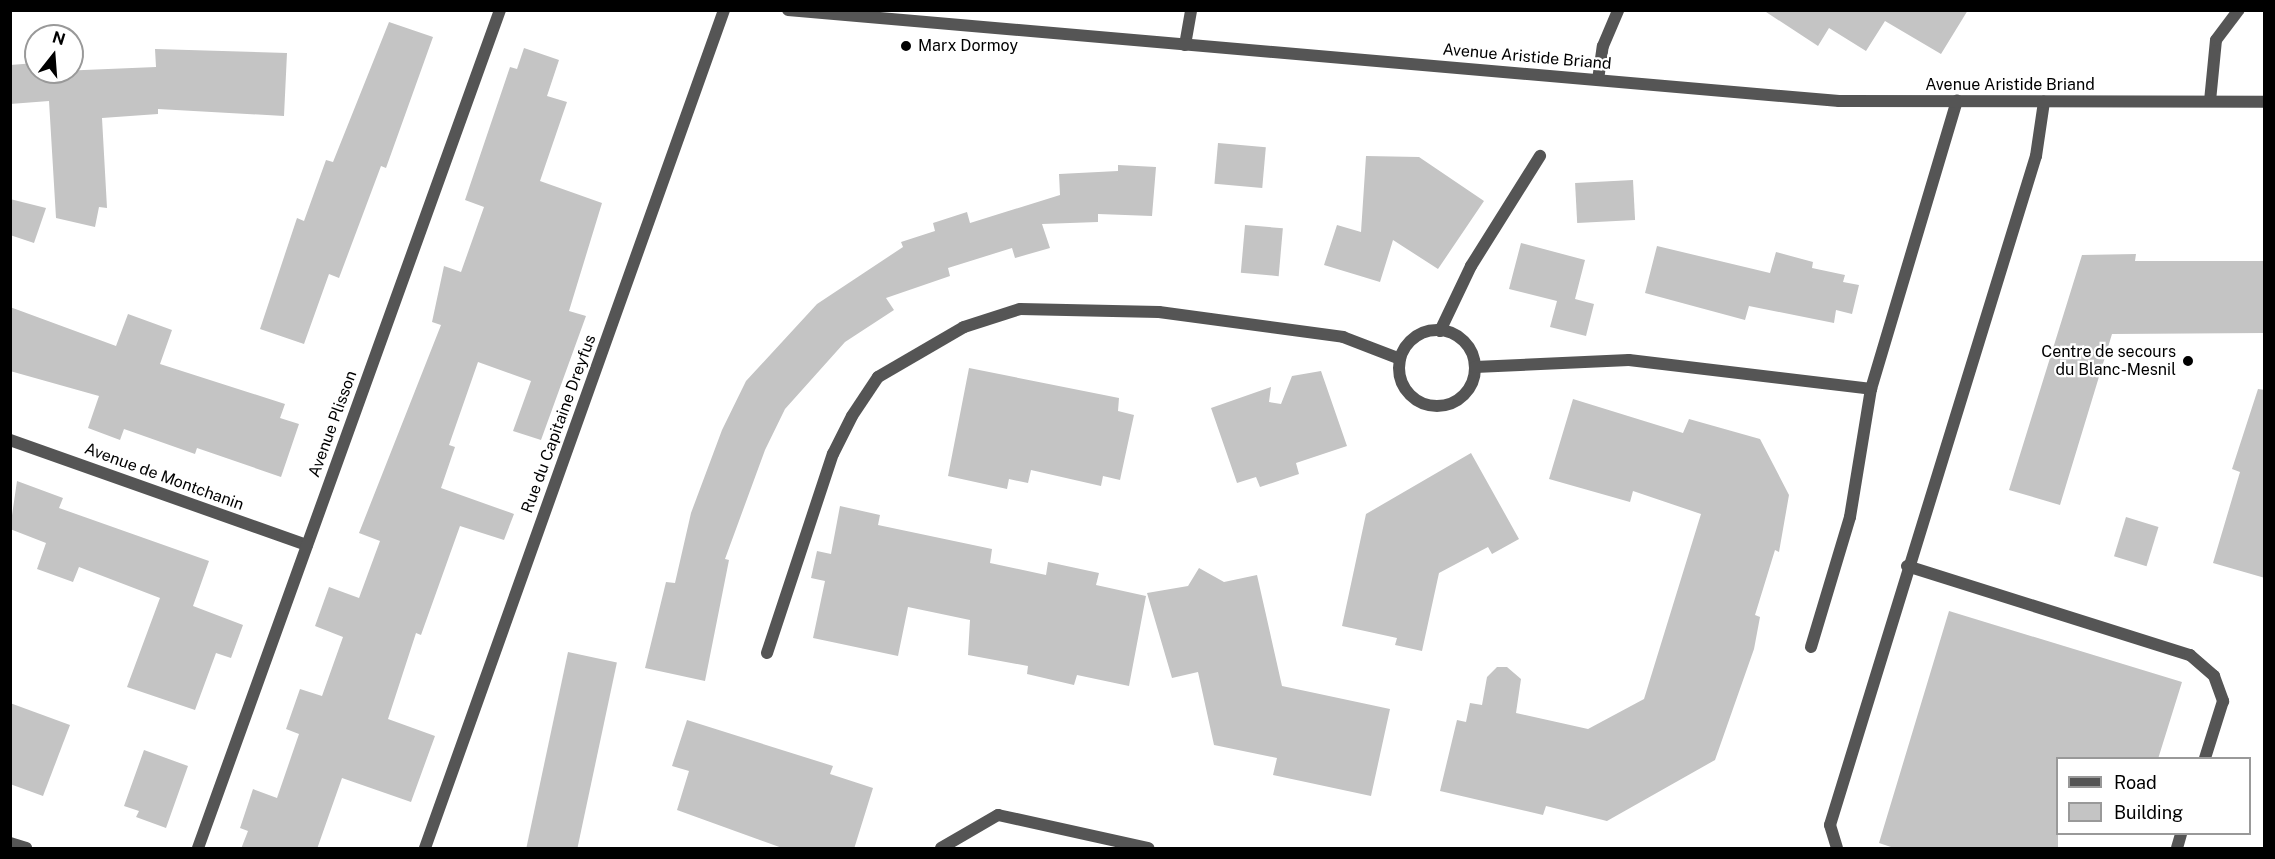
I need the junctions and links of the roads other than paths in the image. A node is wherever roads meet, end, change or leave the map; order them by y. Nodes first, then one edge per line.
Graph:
1 (500, 10) edge
2 (724, 10) edge
3 (788, 10) edge
4 (1191, 10) edge
5 (1618, 10) edge
6 (2239, 10) edge
7 (1185, 45) junction
8 (1598, 80) junction
9 (1957, 101) junction
10 (2210, 101) junction
11 (2044, 102) junction
12 (2265, 102) edge
13 (1540, 156) dead end
14 (1440, 331) junction
15 (1400, 359) junction
16 (1475, 367) junction
17 (1871, 389) junction
18 (10, 440) edge
19 (307, 545) junction
20 (1907, 566) junction
21 (1811, 647) dead end
22 (767, 653) dead end
23 (2206, 757) edge
24 (10, 843) edge
25 (26, 849) edge
26 (198, 849) edge
27 (425, 849) edge
28 (941, 849) edge
29 (1148, 849) edge
30 (1837, 849) edge

1 - 19 street, Avenue Plisson
2 - 27 street, Rue du Capitaine Dreyfus
3 - 7 street, Avenue Aristide Briand
4 - 7 street
5 - 8 street
6 - 10 street
7 - 8 street, Avenue Aristide Briand
8 - 9 street, Avenue Aristide Briand
9 - 11 street, Avenue Aristide Briand
9 - 17 street
10 - 11 street, Avenue Aristide Briand
10 - 12 street, Avenue Aristide Briand
11 - 20 street
13 - 14 street
14 - 15 street
14 - 16 street
15 - 16 street
15 - 22 street
16 - 17 street
17 - 21 street
18 - 19 street, Avenue de Montchanin
19 - 26 street, Avenue Plisson
20 - 23 street
20 - 30 street
24 - 25 street
28 - 29 street

